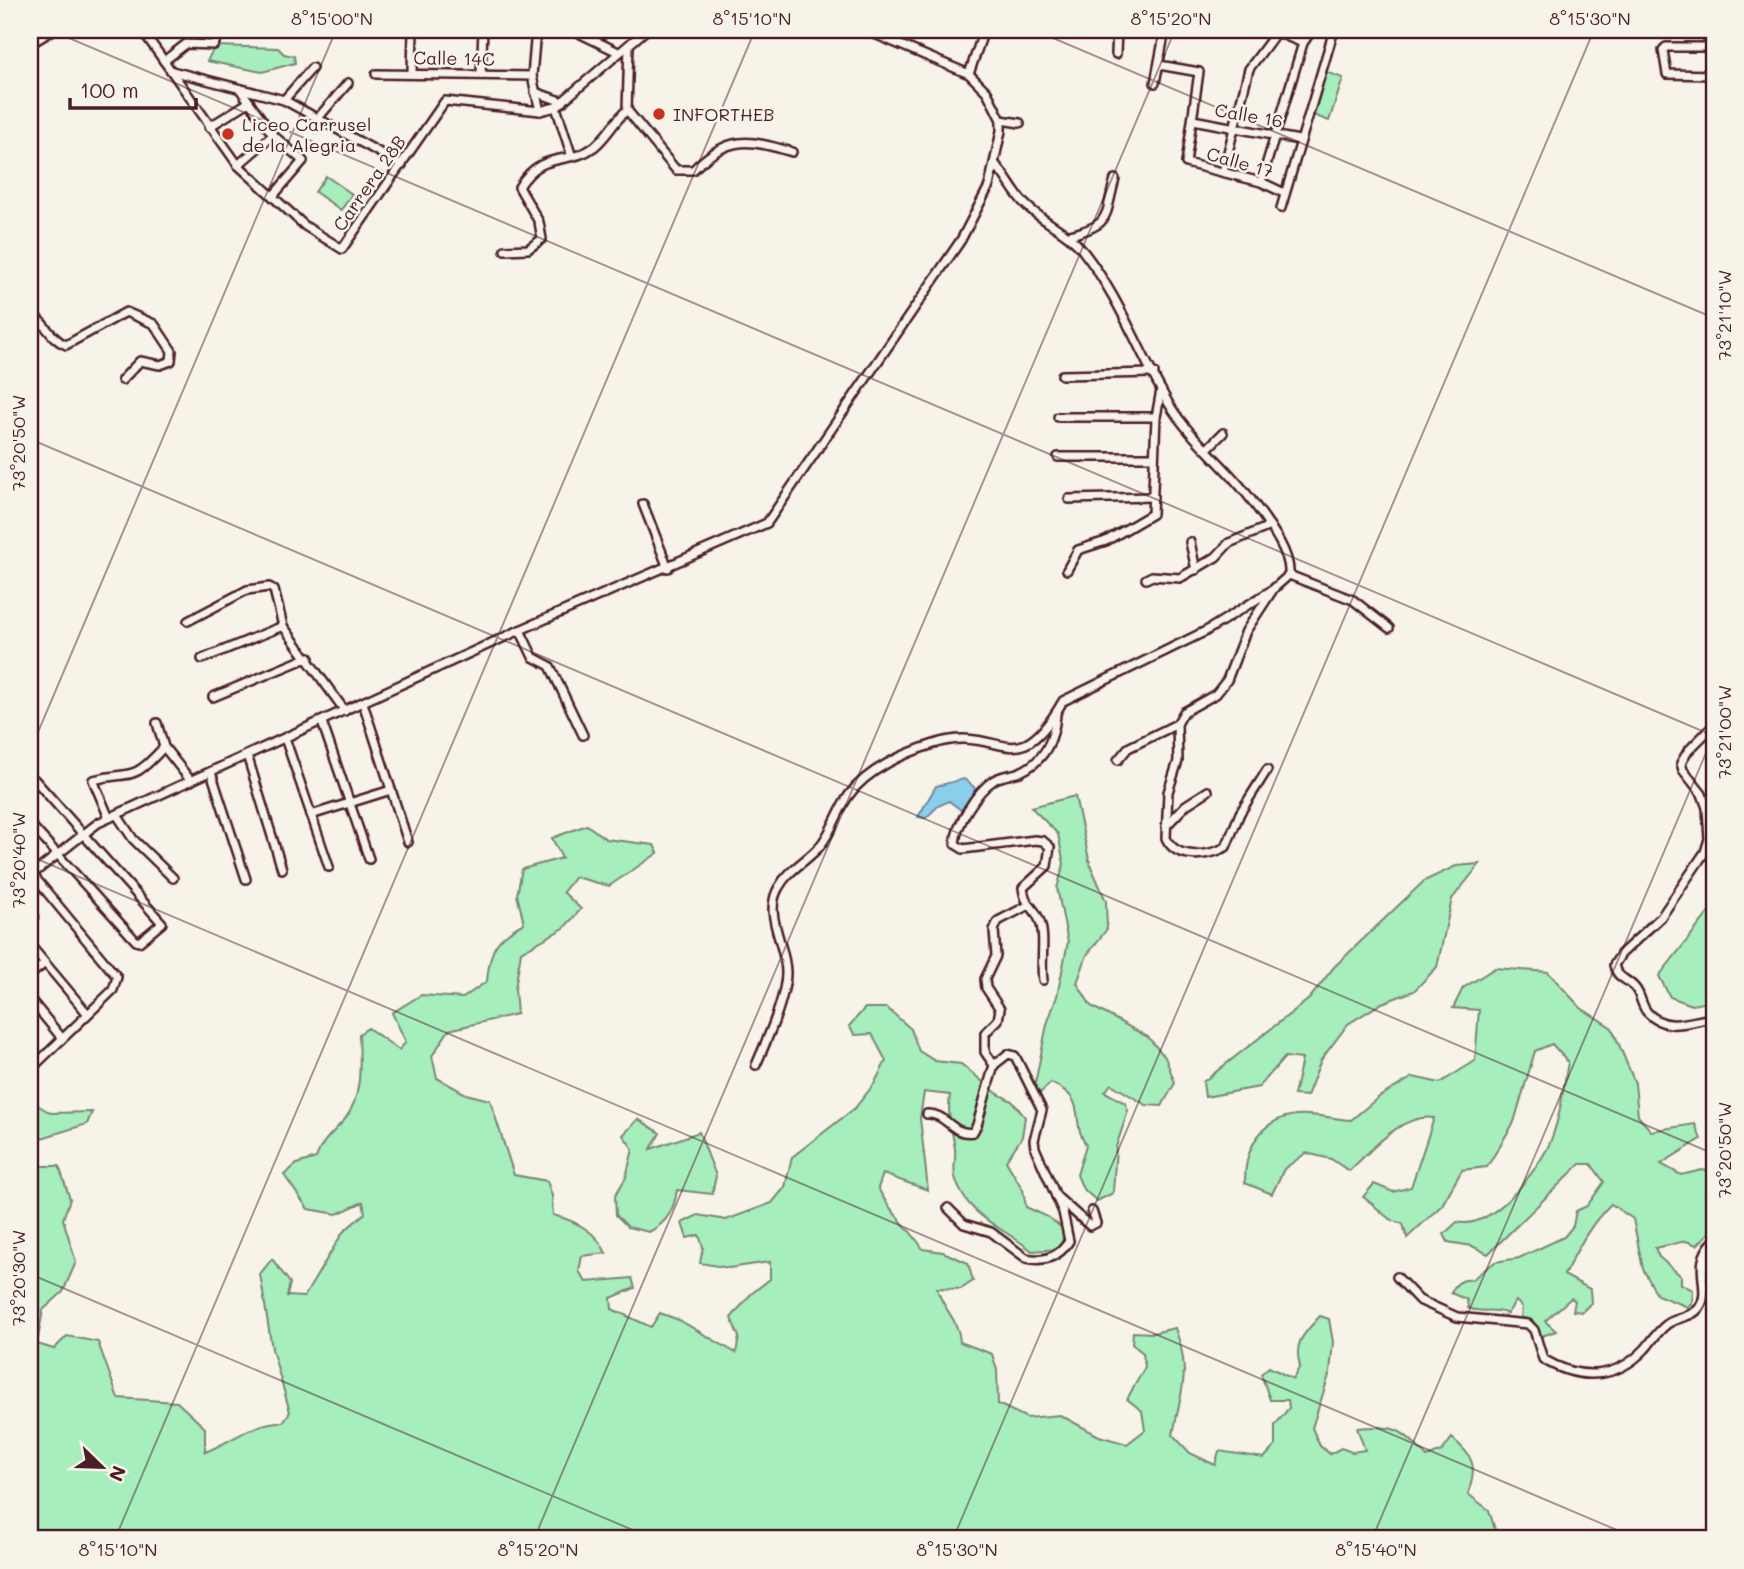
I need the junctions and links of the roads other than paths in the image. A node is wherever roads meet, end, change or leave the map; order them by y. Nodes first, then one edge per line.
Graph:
1 (53, 30) edge
2 (142, 30) edge
3 (220, 30) edge
4 (413, 30) edge
5 (483, 30) edge
6 (537, 30) edge
7 (646, 30) edge
8 (864, 30) edge
9 (984, 30) edge
10 (1117, 30) edge
11 (1146, 30) edge
12 (1312, 30) edge
13 (1334, 30) edge
14 (1165, 31) edge
15 (1277, 31) edge
16 (581, 34) dead end
17 (1303, 43) junction
18 (30, 44) edge
19 (629, 45) junction
20 (1707, 47) dead end
21 (618, 52) junction
22 (1116, 54) dead end
23 (164, 61) junction
24 (1159, 65) junction
25 (312, 68) dead end
26 (171, 71) junction
27 (412, 72) junction
28 (376, 74) dead end
29 (969, 74) junction
30 (481, 75) junction
31 (1714, 75) edge
32 (532, 76) junction
33 (348, 83) dead end
34 (1155, 83) dead end
35 (239, 89) junction
36 (535, 92) junction
37 (284, 100) junction
38 (249, 102) junction
39 (563, 102) junction
40 (555, 107) junction
41 (627, 110) junction
42 (540, 111) junction
43 (318, 118) junction
44 (1001, 120) junction
45 (1193, 120) junction
46 (1020, 123) dead end
47 (209, 127) junction
48 (1233, 128) junction
49 (273, 135) junction
50 (1274, 135) junction
51 (1299, 140) junction
52 (792, 152) dead end
53 (571, 154) junction
54 (994, 163) junction
55 (402, 164) junction
56 (238, 165) junction
57 (1223, 172) junction
58 (1115, 179) dead end
59 (1261, 182) junction
60 (1284, 193) junction
61 (273, 196) junction
62 (1281, 208) dead end
63 (1070, 235) junction
64 (505, 250) dead end
65 (30, 313) edge
66 (1154, 373) junction
67 (1062, 375) dead end
68 (122, 380) dead end
69 (1161, 389) junction
70 (1058, 417) dead end
71 (1156, 417) junction
72 (1223, 433) dead end
73 (1207, 449) junction
74 (1058, 457) dead end
75 (1153, 457) junction
76 (1153, 498) junction
77 (1069, 499) dead end
78 (643, 504) dead end
79 (1270, 526) junction
80 (1190, 542) dead end
81 (668, 568) junction
82 (1067, 570) dead end
83 (1196, 570) junction
84 (1289, 575) junction
85 (1146, 579) dead end
86 (1272, 590) junction
87 (188, 621) dead end
88 (283, 626) junction
89 (1389, 628) dead end
90 (520, 630) junction
91 (309, 657) junction
92 (202, 659) dead end
93 (213, 697) dead end
94 (363, 703) junction
95 (345, 711) junction
96 (1057, 711) junction
97 (322, 722) junction
98 (157, 723) dead end
99 (1177, 724) junction
100 (1714, 725) edge
101 (583, 735) dead end
102 (285, 738) junction
103 (164, 747) junction
104 (247, 755) junction
105 (1118, 760) dead end
106 (1267, 771) dead end
107 (211, 772) junction
108 (34, 779) dead end
109 (191, 781) junction
110 (391, 790) junction
111 (1208, 791) dead end
112 (350, 804) junction
113 (311, 815) junction
114 (113, 817) junction
115 (30, 824) edge
116 (1166, 825) junction
117 (83, 832) junction
118 (408, 842) dead end
119 (57, 855) junction
120 (369, 859) dead end
121 (329, 867) dead end
122 (282, 869) dead end
123 (31, 875) edge
124 (173, 878) dead end
125 (246, 879) dead end
126 (30, 905) edge
127 (1027, 906) junction
128 (30, 922) edge
129 (30, 945) edge
130 (45, 963) junction
131 (30, 975) edge
132 (1043, 980) dead end
133 (30, 999) edge
134 (87, 1013) junction
135 (1714, 1018) edge
136 (61, 1037) junction
137 (30, 1055) edge
138 (37, 1063) junction
139 (756, 1065) dead end
140 (994, 1065) junction
141 (30, 1070) edge
142 (927, 1114) dead end
143 (1056, 1196) junction
144 (948, 1208) dead end
145 (1092, 1211) dead end
146 (1714, 1242) edge
147 (1396, 1277) dead end
148 (1714, 1285) edge

1 - 18 street
2 - 23 street
3 - 23 street
4 - 27 street
5 - 30 street
6 - 32 street
7 - 19 street
8 - 29 street
9 - 29 street
10 - 22 street
11 - 14 street
12 - 17 street
13 - 51 street
14 - 24 street
15 - 17 street
15 - 48 street
16 - 21 street
17 - 50 street
19 - 21 street
19 - 41 street
20 - 31 street
21 - 39 street
23 - 26 street
24 - 34 street
24 - 45 street
25 - 37 street
26 - 35 street
26 - 47 street
27 - 28 street, Calle 14C
27 - 30 street, Calle 14C
29 - 44 street
30 - 32 street, Calle 14C
32 - 36 street
33 - 43 street
35 - 37 street
35 - 38 street
36 - 39 street
36 - 42 street
37 - 43 street
38 - 47 street
38 - 49 street
39 - 40 street
40 - 42 street
40 - 53 street
41 - 52 street
41 - 53 street
42 - 55 street, Carrera 28B
43 - 55 street
44 - 46 street
44 - 54 street
45 - 48 street, Calle 16
45 - 57 street, Calle 17
47 - 56 street
48 - 50 street, Calle 16
48 - 57 street
49 - 56 street
49 - 61 street
50 - 51 street, Calle 16
50 - 59 street
51 - 60 street
53 - 64 street
54 - 63 street
54 - 81 street
55 - 61 street, Carrera 28B
56 - 61 street
57 - 59 street, Calle 17
58 - 63 street
59 - 60 street, Calle 17
60 - 62 street
63 - 66 street
65 - 68 street
66 - 67 street
66 - 69 street
69 - 71 street
69 - 73 street
70 - 71 street
71 - 75 street
72 - 73 street
73 - 79 street
74 - 75 street
75 - 76 street
76 - 77 street
76 - 82 street
78 - 81 street
79 - 83 street
79 - 84 street
80 - 83 street
81 - 90 street
83 - 85 street
84 - 86 street
84 - 89 street
86 - 96 street
86 - 99 street
87 - 88 street
88 - 91 street
88 - 92 street
90 - 94 street
90 - 101 street
91 - 93 street
91 - 95 street
94 - 95 street
94 - 110 street
95 - 97 street
96 - 127 street
96 - 139 street
97 - 102 street
97 - 112 street
98 - 103 street
99 - 105 street
99 - 116 street
100 - 135 street
102 - 104 street
102 - 113 street
103 - 109 street
103 - 114 street
104 - 107 street
104 - 122 street
106 - 116 street
107 - 109 street
107 - 125 street
108 - 117 street
109 - 114 street
110 - 112 street
110 - 118 street
111 - 116 street
112 - 113 street
112 - 120 street
113 - 121 street
114 - 117 street
114 - 124 street
115 - 119 street
117 - 119 street
117 - 119 street
119 - 123 street
123 - 134 street
126 - 128 street
127 - 132 street
127 - 140 street
129 - 130 street
130 - 131 street
130 - 134 street
133 - 136 street
134 - 136 street
136 - 138 street
137 - 138 street
138 - 141 street
140 - 142 street
140 - 143 street
143 - 144 street
143 - 145 street
146 - 147 street
146 - 148 street

